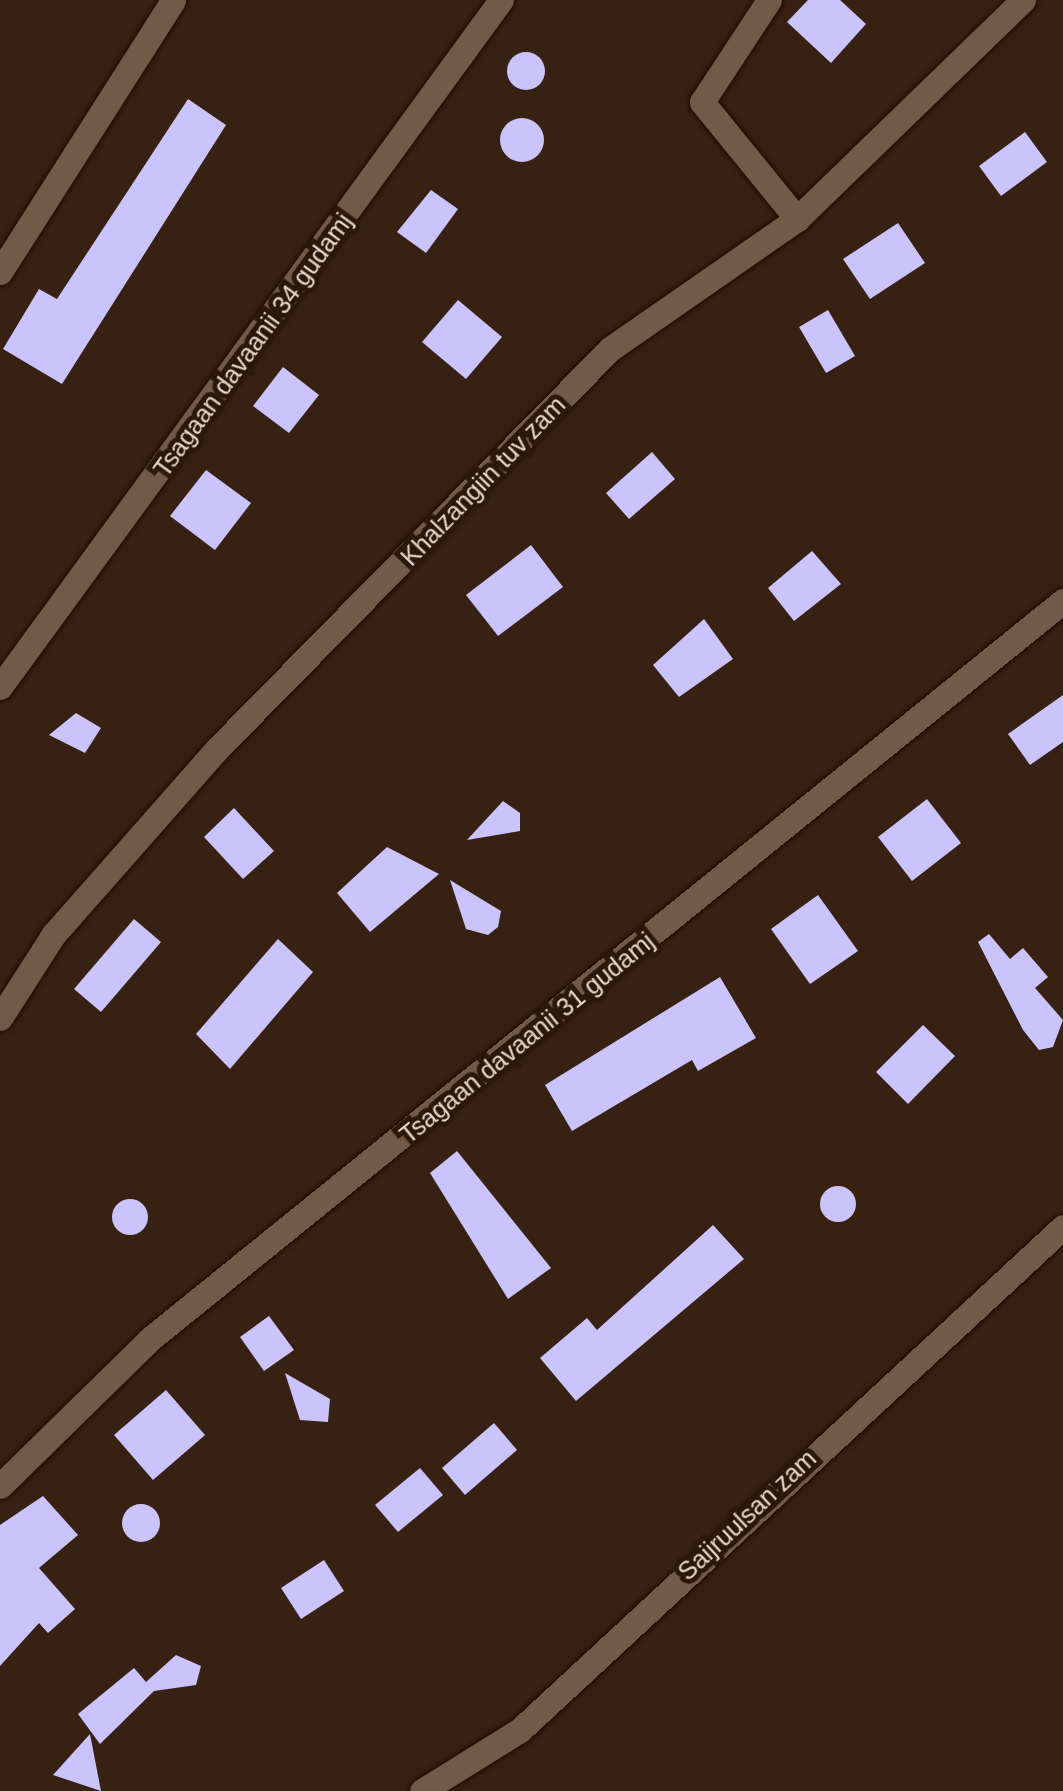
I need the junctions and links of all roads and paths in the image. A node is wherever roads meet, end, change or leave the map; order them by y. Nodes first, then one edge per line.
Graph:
1 (173, 0) edge
2 (501, 0) edge
3 (769, 0) edge
4 (1023, 0) edge
5 (797, 219) junction
6 (0, 272) edge
7 (1063, 601) edge
8 (0, 687) edge
9 (0, 1018) edge
10 (1063, 1228) edge
11 (0, 1486) edge
12 (422, 1791) edge

1 - 6 street
2 - 8 street, Tsagaan davaanii 34 gudamj
3 - 5 street
4 - 5 street, Khalzangiin tuv zam
5 - 9 street, Khalzangiin tuv zam
7 - 11 street, Tsagaan davaanii 31 gudamj
10 - 12 street, Saijruulsan zam

